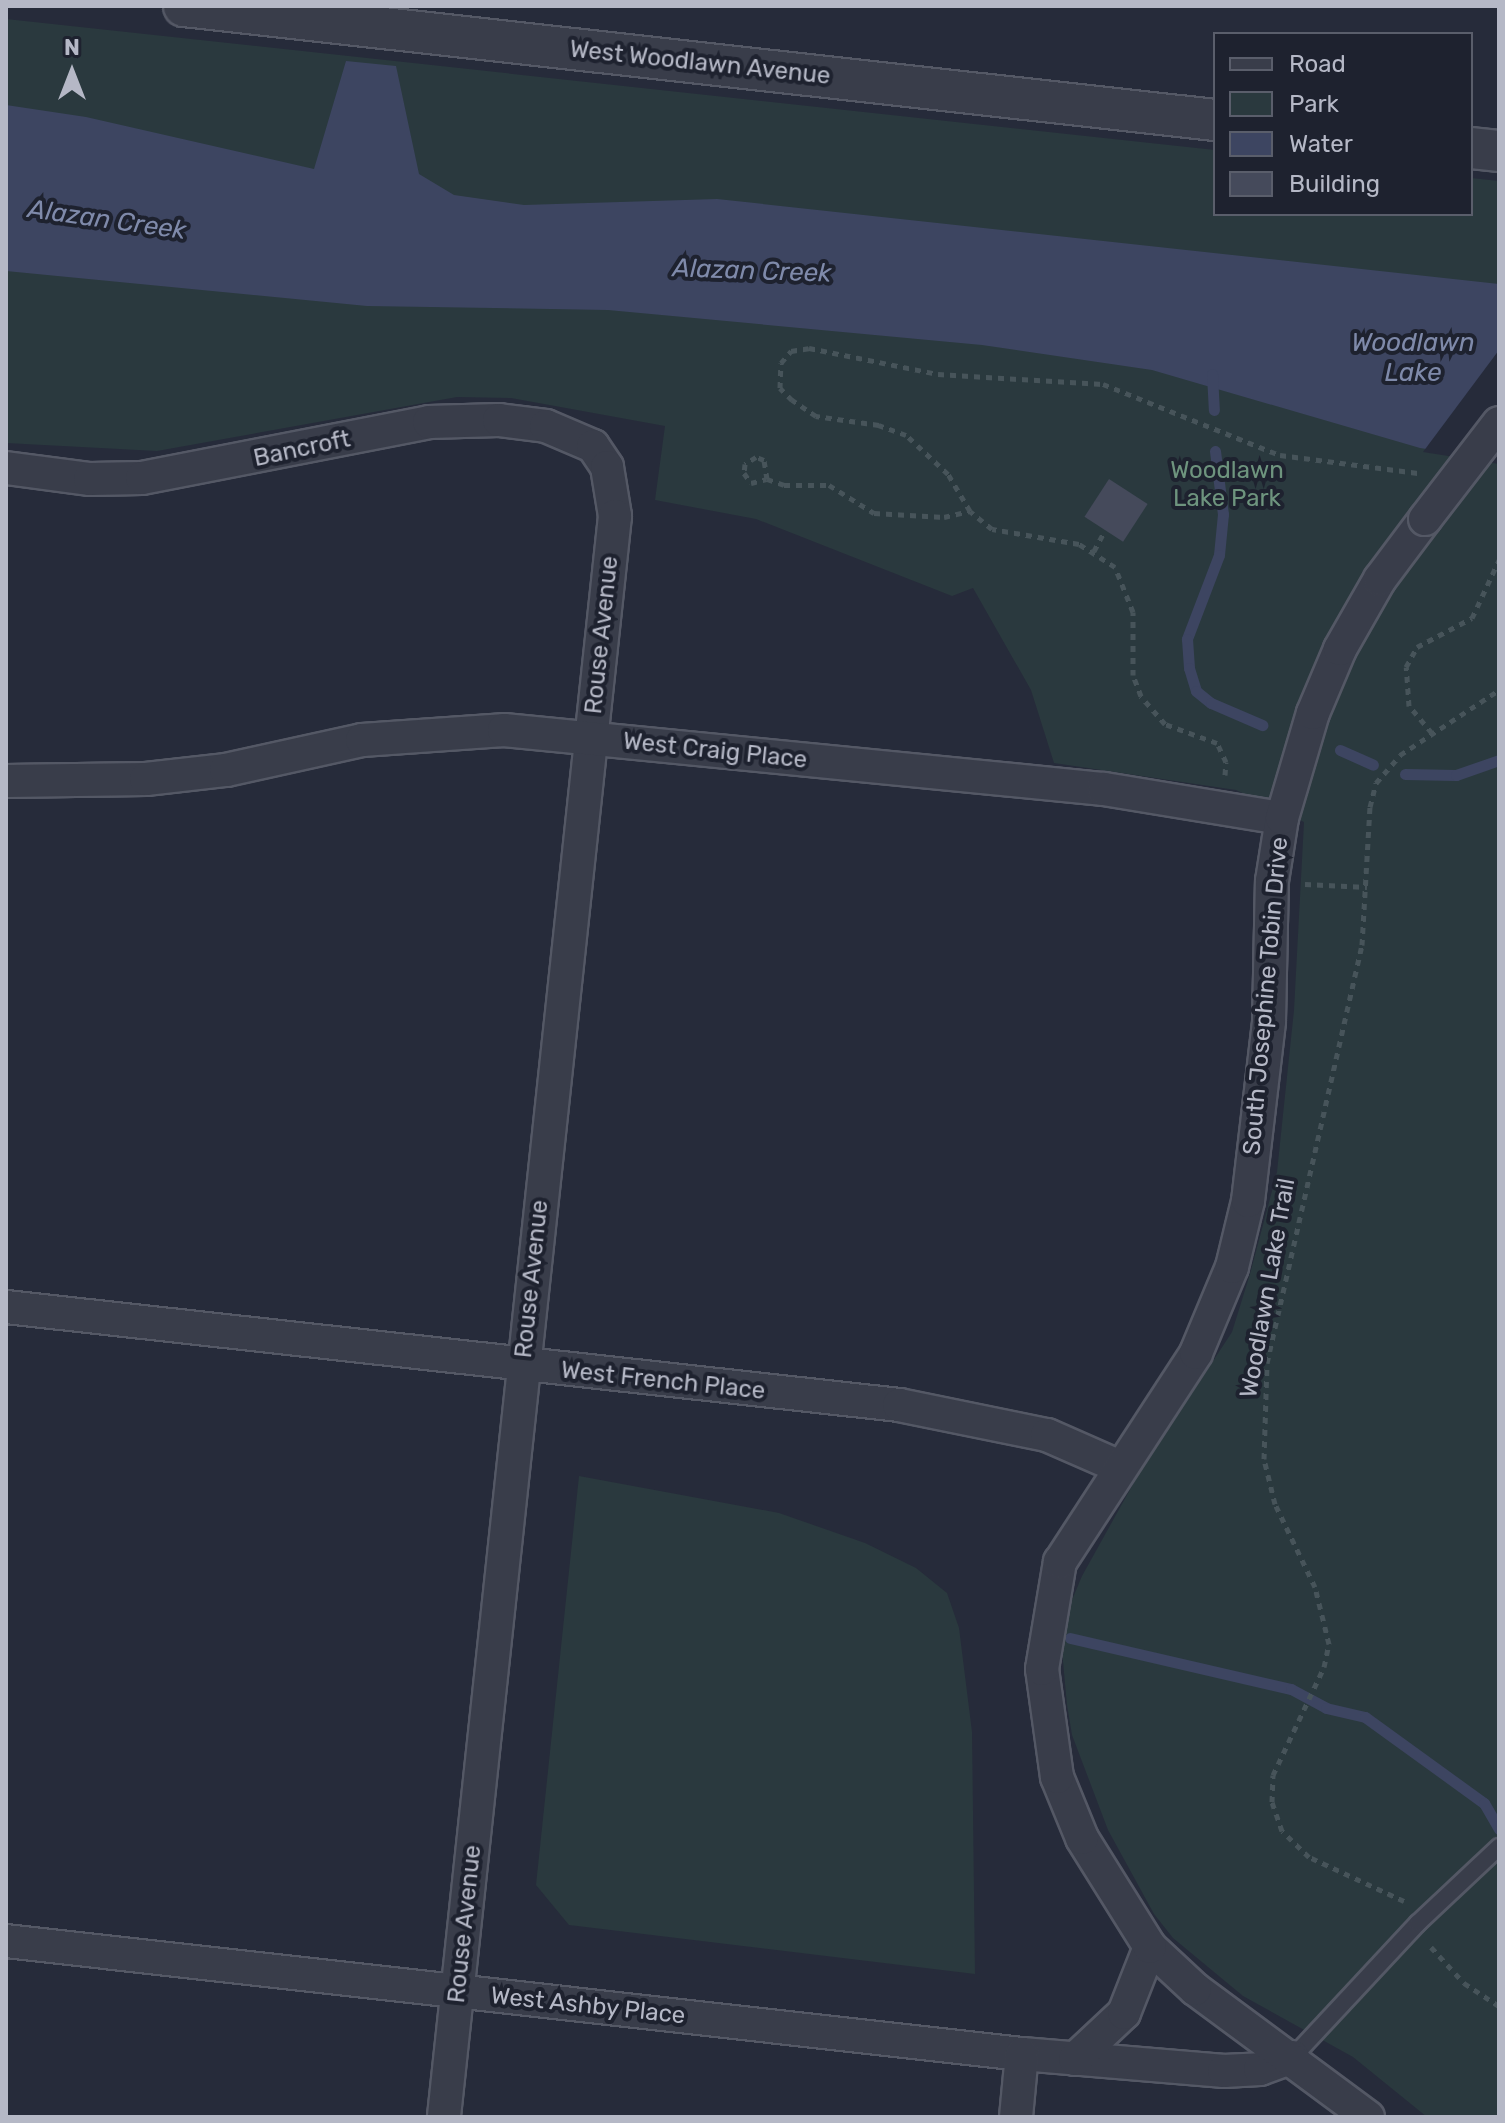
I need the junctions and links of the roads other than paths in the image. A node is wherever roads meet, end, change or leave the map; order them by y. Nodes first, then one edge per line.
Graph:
1 (184, 6) edge
2 (372, 17) edge
3 (1213, 120) edge
4 (1473, 148) edge
5 (1499, 151) edge
6 (1499, 423) edge
7 (593, 446) joint
8 (6, 468) edge
9 (591, 738) junction
10 (7, 790) edge
11 (1282, 818) junction
12 (6, 1307) edge
13 (522, 1367) junction
14 (1120, 1467) junction
15 (1499, 1847) edge
16 (6, 1941) edge
17 (1150, 1947) junction
18 (458, 1991) junction
19 (1022, 2054) junction
20 (1293, 2057) junction
21 (1075, 2059) junction
22 (444, 2117) edge
23 (1016, 2117) edge
24 (1368, 2117) edge

1 - 2 street, West Woodlawn Avenue
2 - 3 street, West Woodlawn Avenue
4 - 5 street
6 - 11 street, South Josephine Tobin Drive, bridge
7 - 8 street, Bancroft
7 - 9 street, Rouse Avenue
9 - 10 street, West Craig Place
9 - 11 street, West Craig Place
9 - 13 street, Rouse Avenue
11 - 14 street, South Josephine Tobin Drive
12 - 13 street, West French Place
13 - 14 street, West French Place
13 - 18 street, Rouse Avenue
14 - 17 street, South Josephine Tobin Drive
15 - 20 lane
16 - 18 street, West Ashby Place
17 - 20 street, South Josephine Tobin Drive
17 - 21 street
18 - 19 street, West Ashby Place
18 - 22 street, Rouse Avenue
19 - 21 street, West Ashby Place
19 - 23 street
20 - 21 street, West Ashby Place
20 - 24 street, South Josephine Tobin Drive

